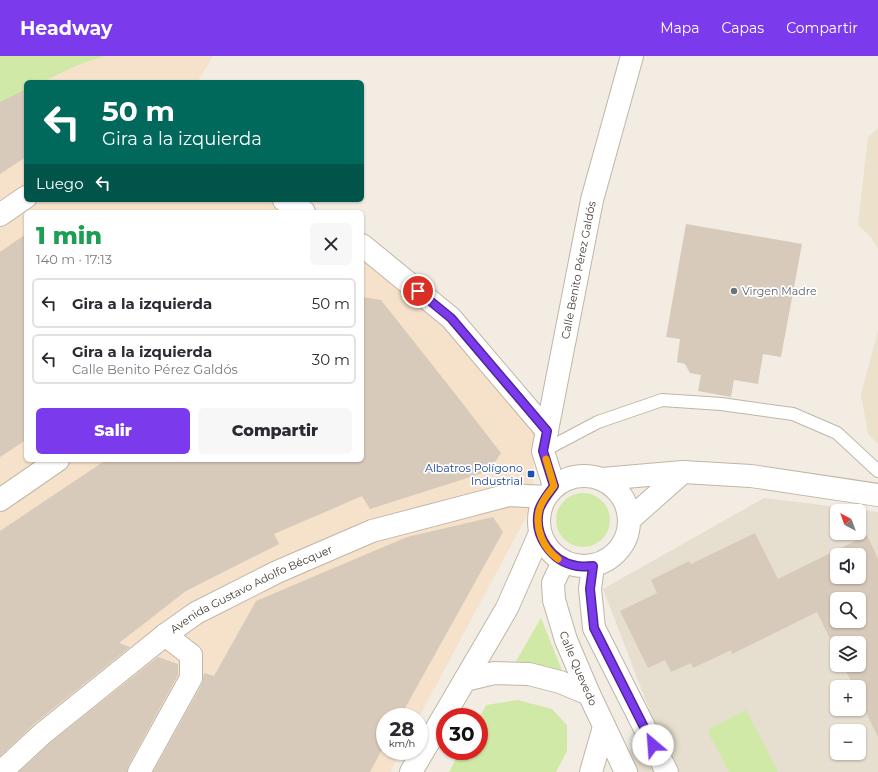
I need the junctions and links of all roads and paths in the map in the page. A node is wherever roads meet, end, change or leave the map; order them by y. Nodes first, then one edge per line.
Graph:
1 (632, 56) edge
2 (24, 198) edge
3 (287, 202) edge
4 (301, 210) edge
5 (0, 215) edge
6 (364, 248) edge
7 (545, 441) junction
8 (55, 462) edge
9 (878, 471) edge
10 (683, 472) junction
11 (602, 479) junction
12 (549, 492) junction
13 (878, 495) edge
14 (0, 500) edge
15 (629, 520) junction
16 (540, 533) junction
17 (559, 559) junction
18 (593, 566) junction
19 (507, 608) junction
20 (165, 635) junction
21 (465, 680) junction
22 (588, 694) junction
23 (604, 727) junction
24 (1, 772) edge
25 (139, 772) edge
26 (411, 772) edge
27 (591, 772) edge
28 (626, 772) edge
29 (667, 772) edge

1 - 7 street, Calle Benito Pérez Galdós
2 - 5 street
3 - 4 street
6 - 7 street
7 - 9 lane
7 - 12 street, Calle Benito Pérez Galdós
8 - 14 street
10 - 11 street
10 - 13 street
10 - 15 street
11 - 12 street
11 - 15 street
12 - 16 street
12 - 20 street, Avenida Gustavo Adolfo Bécquer
15 - 18 street
16 - 17 street
16 - 19 street
17 - 18 street
17 - 19 street
17 - 22 street, Calle Quevedo
18 - 29 street
19 - 21 street
20 - 24 street, Avenida Gustavo Adolfo Bécquer
20 - 25 street
21 - 22 street
21 - 26 street
22 - 23 street, Calle Quevedo
23 - 27 street
23 - 28 street, Calle Quevedo

